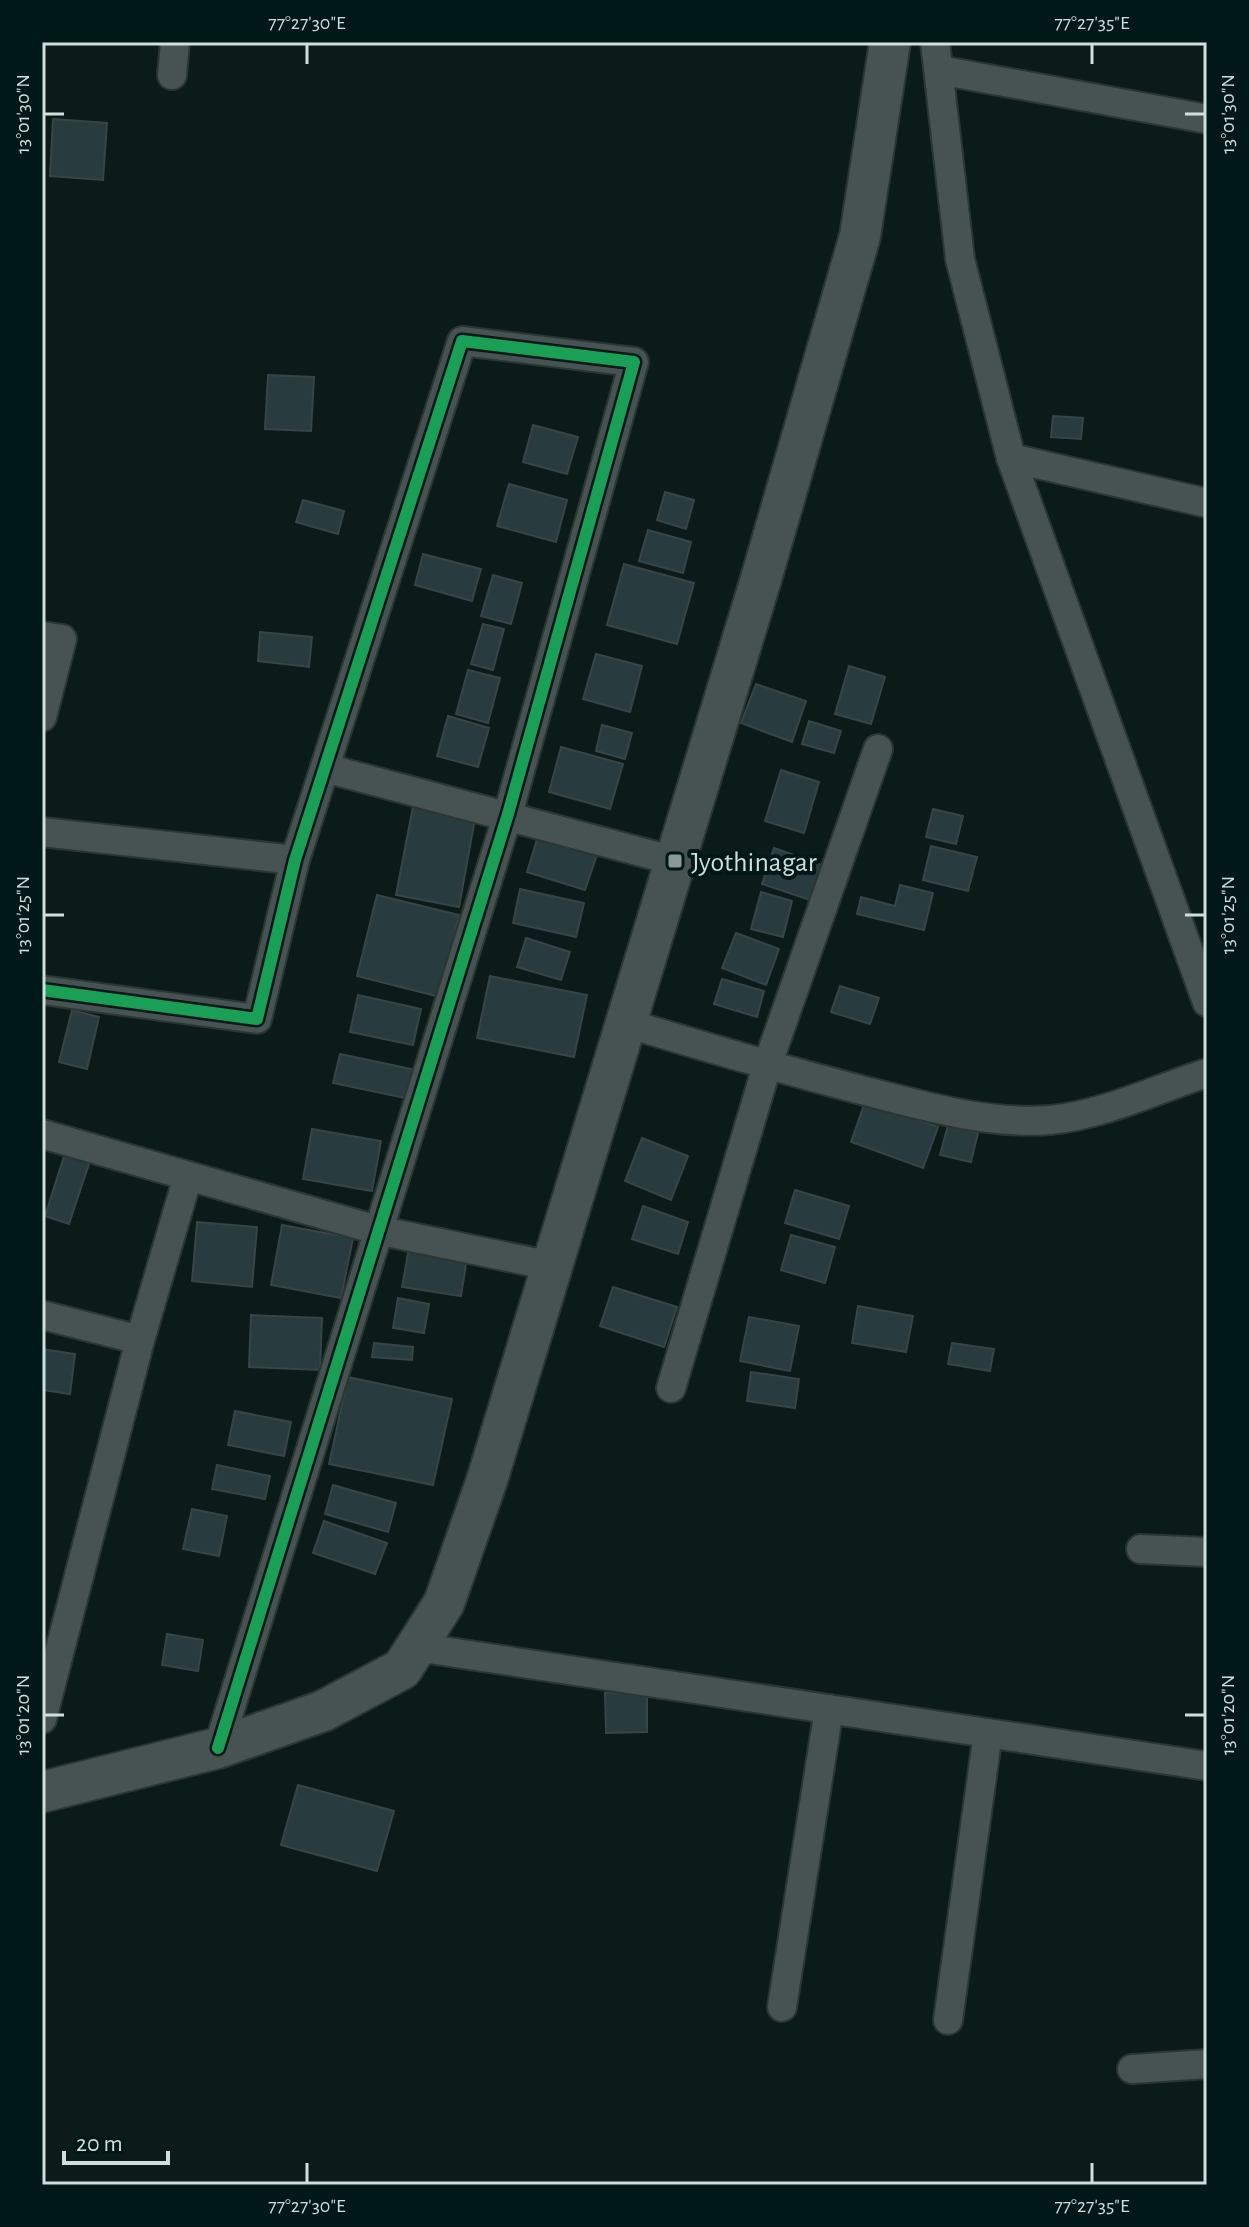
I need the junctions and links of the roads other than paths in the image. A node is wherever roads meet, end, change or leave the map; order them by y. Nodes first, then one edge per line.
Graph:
1 (175, 42) edge
2 (890, 42) edge
3 (935, 42) edge
4 (939, 70) junction
5 (172, 75) dead end
6 (1207, 119) edge
7 (1011, 458) junction
8 (1207, 503) edge
9 (42, 636) edge
10 (42, 717) edge
11 (878, 749) dead end
12 (325, 768) junction
13 (508, 814) junction
14 (42, 832) edge
15 (295, 860) junction
16 (675, 861) junction
17 (1199, 957) edge
18 (42, 990) edge
19 (1207, 1002) edge
20 (626, 1023) junction
21 (767, 1066) junction
22 (1207, 1073) edge
23 (42, 1134) edge
24 (188, 1176) junction
25 (377, 1230) junction
26 (552, 1266) junction
27 (42, 1315) edge
28 (140, 1340) junction
29 (671, 1388) dead end
30 (1141, 1549) dead end
31 (1207, 1552) edge
32 (416, 1647) junction
33 (829, 1709) junction
34 (42, 1719) edge
35 (988, 1733) junction
36 (218, 1748) junction
37 (1207, 1766) edge
38 (42, 1792) edge
39 (782, 2007) dead end
40 (948, 2020) dead end
41 (1207, 2064) edge
42 (1132, 2069) dead end

1 - 5 street
2 - 16 street
3 - 4 street
4 - 6 street
4 - 7 street
7 - 8 street
7 - 17 street
9 - 10 street
11 - 21 street
12 - 13 street
12 - 13 street
12 - 15 street
13 - 16 street
13 - 25 street
14 - 15 street
15 - 18 street
16 - 20 street
17 - 19 street
20 - 21 street
20 - 26 street
21 - 22 street
21 - 29 street
23 - 24 street
24 - 25 street
24 - 28 street
25 - 26 street
25 - 36 street
26 - 32 street
27 - 28 street
28 - 34 street
30 - 31 street
32 - 33 street
32 - 36 street
33 - 35 street
33 - 39 street
35 - 37 street
35 - 40 street
36 - 38 street
41 - 42 street

